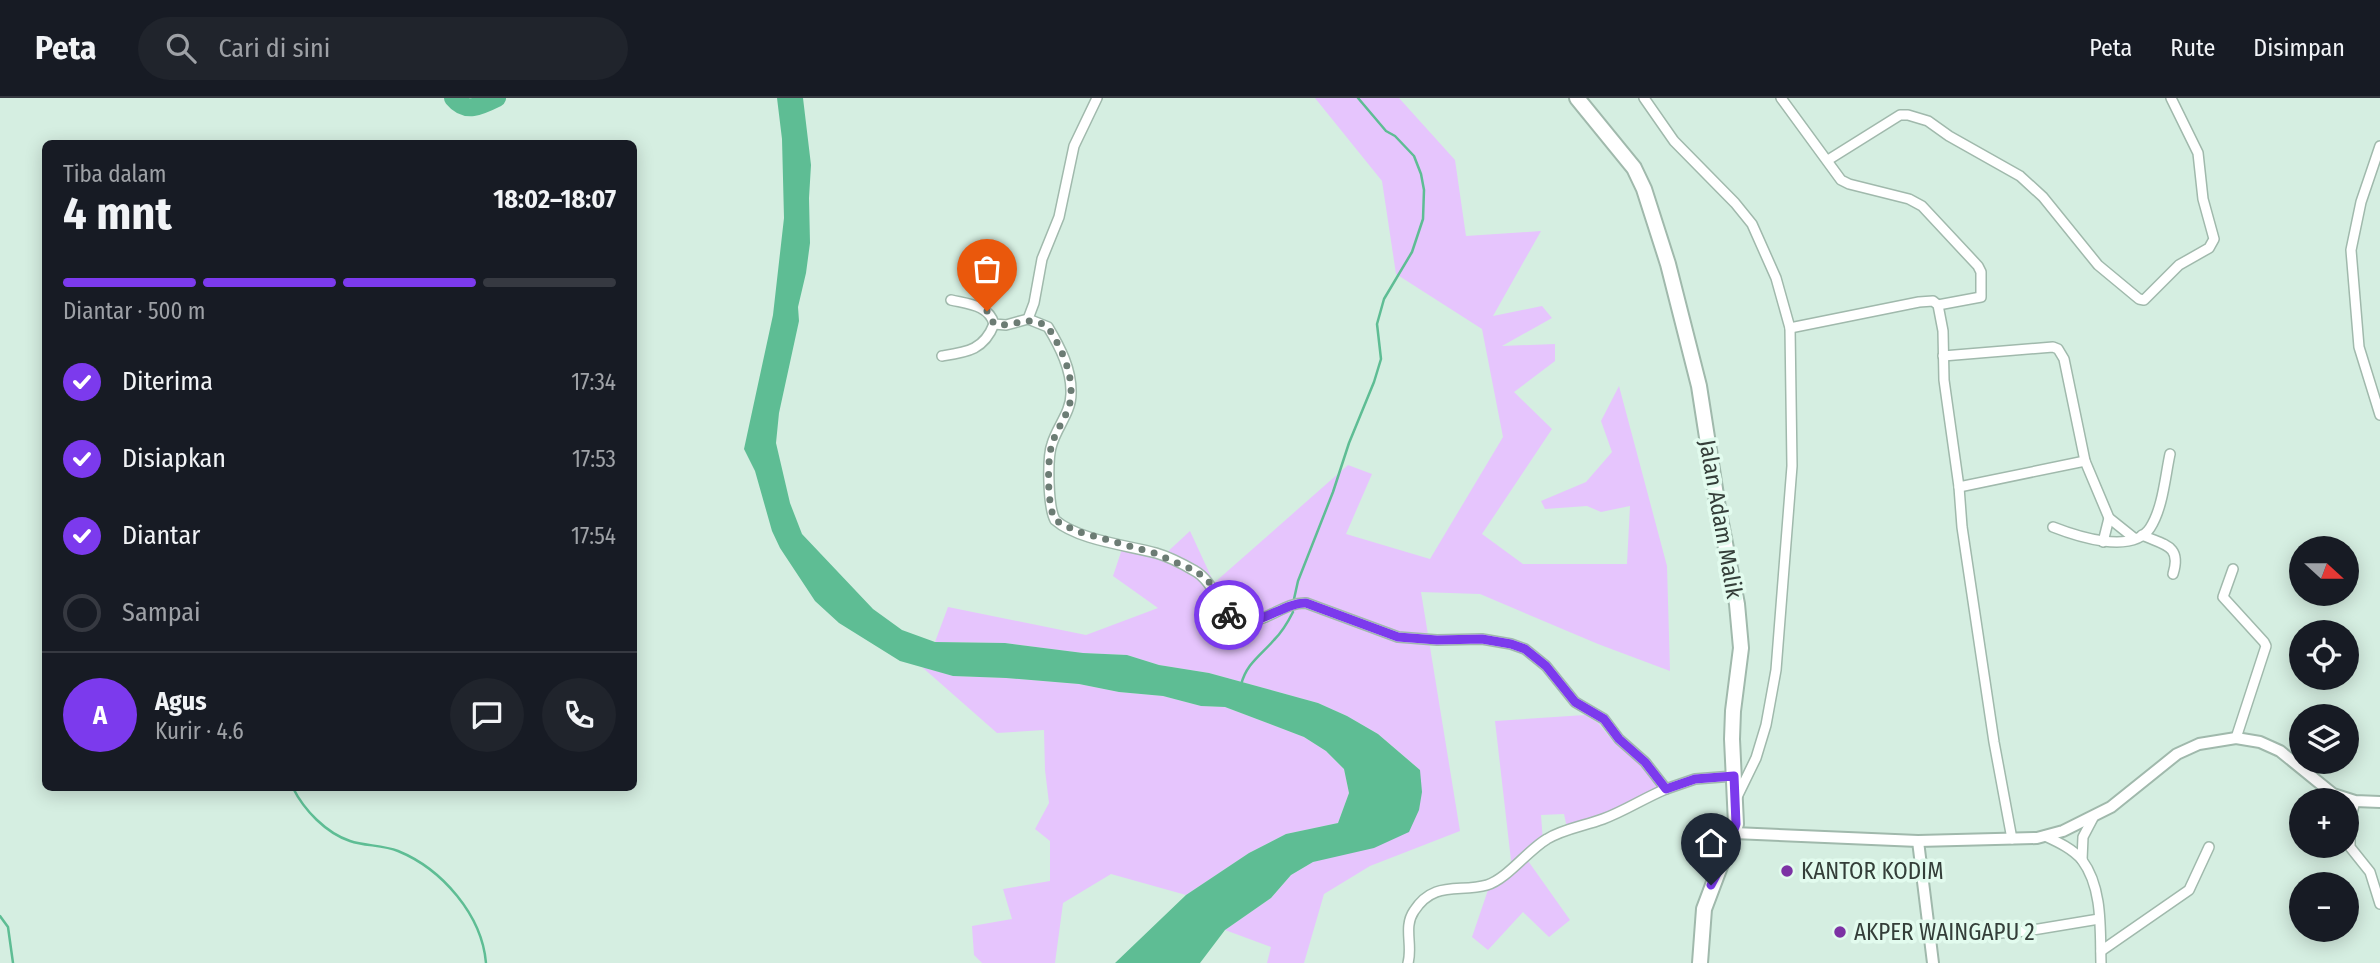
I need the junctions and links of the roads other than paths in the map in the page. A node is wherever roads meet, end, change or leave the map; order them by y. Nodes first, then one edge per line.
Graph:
1 (1097, 98) edge
2 (1577, 98) edge
3 (1644, 98) edge
4 (1781, 98) edge
5 (2171, 98) edge
6 (2380, 146) edge
7 (1828, 160) junction
8 (951, 300) dead end
9 (1938, 305) junction
10 (1028, 319) junction
11 (994, 324) junction
12 (1790, 328) junction
13 (942, 356) dead end
14 (1943, 356) junction
15 (2380, 415) edge
16 (2170, 454) dead end
17 (2085, 461) junction
18 (1959, 487) junction
19 (2109, 518) junction
20 (2053, 527) dead end
21 (2138, 537) junction
22 (2104, 542) junction
23 (2233, 569) dead end
24 (2173, 573) dead end
25 (2236, 738) junction
26 (1734, 776) junction
27 (2326, 788) edge
28 (1666, 789) junction
29 (1735, 800) junction
30 (2359, 801) edge
31 (2380, 802) edge
32 (2094, 818) junction
33 (1734, 833) junction
34 (2045, 836) junction
35 (2012, 839) junction
36 (1918, 841) junction
37 (2209, 846) dead end
38 (2359, 858) edge
39 (2082, 860) junction
40 (2380, 904) edge
41 (2099, 919) junction
42 (2001, 933) dead end
43 (2101, 951) junction
44 (1408, 963) edge
45 (1700, 963) edge
46 (1933, 963) edge
47 (2101, 963) edge

1 - 10 street
2 - 26 highway, Jalan Adam Malik
3 - 12 street
4 - 7 street
5 - 7 street
6 - 15 street
7 - 9 street
8 - 11 street
9 - 12 street
9 - 14 street
10 - 11 street
10 - 28 street
11 - 13 street
12 - 29 street
14 - 17 street
14 - 18 street
16 - 21 street
17 - 18 street
17 - 19 street
18 - 35 street
19 - 21 street
19 - 22 street
20 - 22 street
21 - 22 street
21 - 24 street
23 - 25 street
25 - 27 street
25 - 32 street
26 - 28 street
26 - 29 highway, Jalan Adam Malik
28 - 44 street
29 - 33 highway, Jalan Adam Malik
30 - 31 street
32 - 34 street
32 - 39 street
33 - 36 street
33 - 45 highway, Jalan Adam Malik
34 - 35 street
34 - 39 street
35 - 36 street
36 - 46 street
37 - 43 street
38 - 40 street
39 - 41 street
41 - 42 street
41 - 43 street
43 - 47 street

